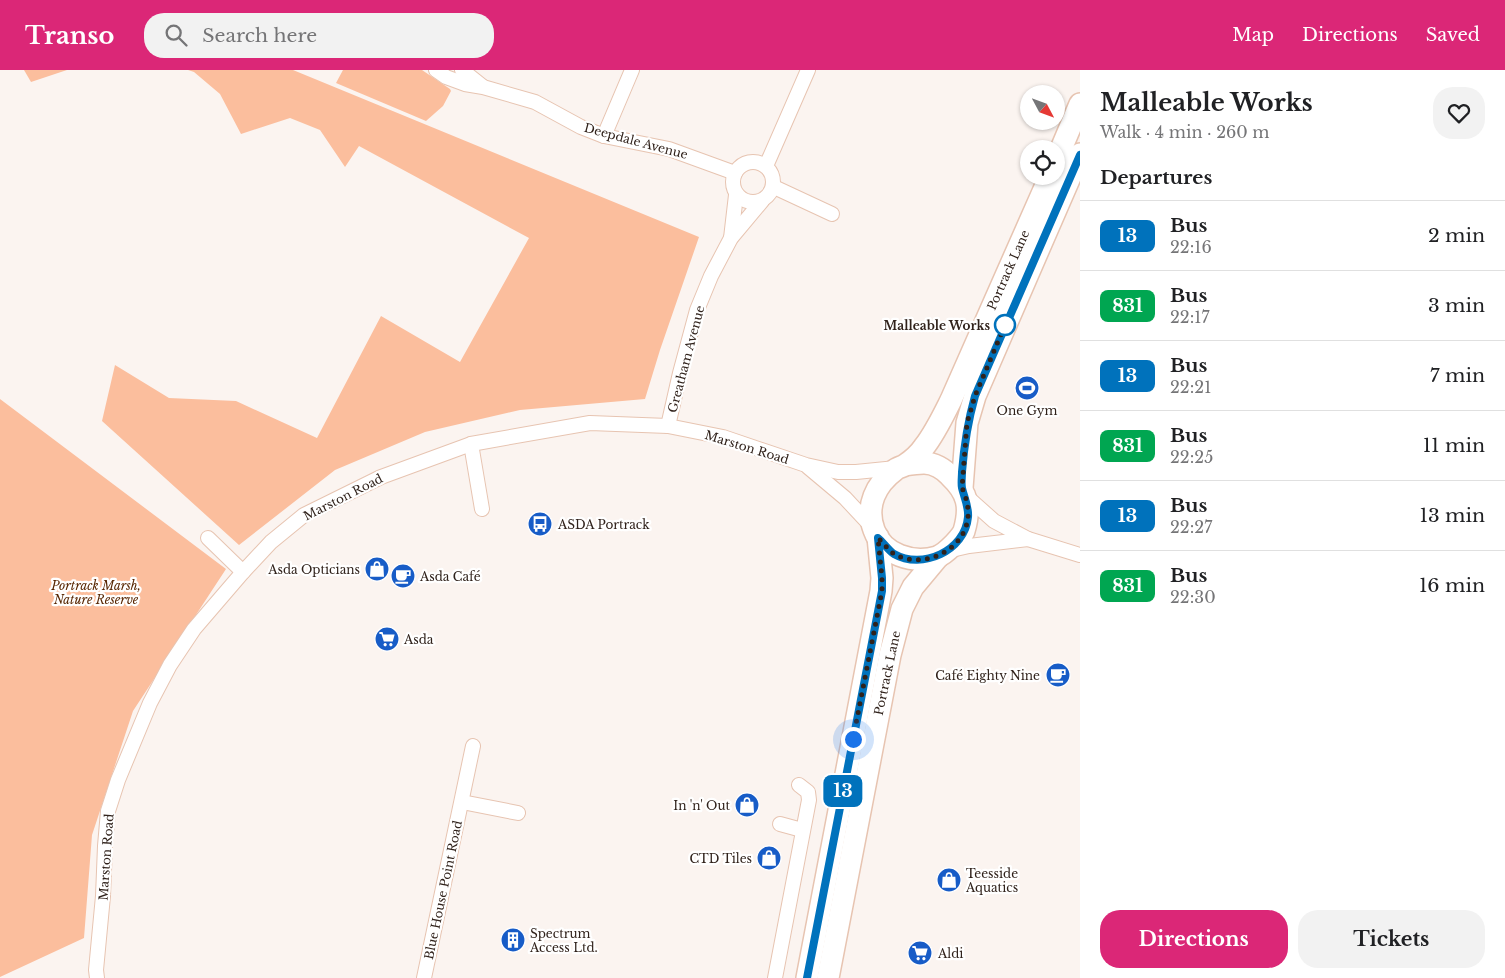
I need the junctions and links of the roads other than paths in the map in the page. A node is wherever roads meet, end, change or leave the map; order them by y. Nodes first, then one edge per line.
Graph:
1 (436, 70) edge
2 (462, 70) edge
3 (632, 70) edge
4 (808, 70) edge
5 (483, 86) junction
6 (1080, 104) edge
7 (604, 136) junction
8 (1065, 140) edge
9 (1080, 154) edge
10 (766, 166) junction
11 (735, 173) junction
12 (1046, 185) edge
13 (774, 187) junction
14 (736, 195) junction
15 (762, 201) junction
16 (832, 214) dead end
17 (731, 238) junction
18 (668, 426) junction
19 (471, 444) junction
20 (806, 465) junction
21 (900, 467) junction
22 (964, 492) junction
23 (482, 509) dead end
24 (876, 533) junction
25 (208, 538) dead end
26 (1028, 539) junction
27 (942, 554) junction
28 (1080, 555) edge
29 (243, 572) junction
30 (473, 746) dead end
31 (800, 785) dead end
32 (462, 802) junction
33 (518, 813) dead end
34 (780, 824) dead end
35 (802, 830) junction
36 (97, 978) edge
37 (424, 978) edge
38 (775, 978) edge
39 (807, 978) edge
40 (828, 978) edge

1 - 5 street
2 - 5 street
3 - 7 street
4 - 10 street
5 - 7 street, Deepdale Avenue
6 - 8 main road
7 - 11 street, Deepdale Avenue
9 - 22 main road, Portrack Lane
10 - 11 street
10 - 13 street
11 - 14 street
12 - 21 main road, Portrack Lane
13 - 15 street
13 - 16 street
14 - 15 street
14 - 17 street
15 - 17 street
17 - 18 street, Greatham Avenue
18 - 19 street, Marston Road
18 - 20 street, Marston Road
19 - 23 street
19 - 29 street, Marston Road
20 - 21 street, Marston Road
20 - 24 street, Marston Road
21 - 22 main road
21 - 24 main road, Portrack Lane
22 - 26 street
22 - 27 main road, Portrack Lane
24 - 27 main road
24 - 39 main road, Portrack Lane
25 - 29 street
26 - 27 street
26 - 28 street
27 - 40 main road, Portrack Lane
29 - 36 street, Marston Road
30 - 32 street, Blue House Point Road
31 - 35 street
32 - 33 street
32 - 37 street, Blue House Point Road
34 - 35 street
35 - 38 street

